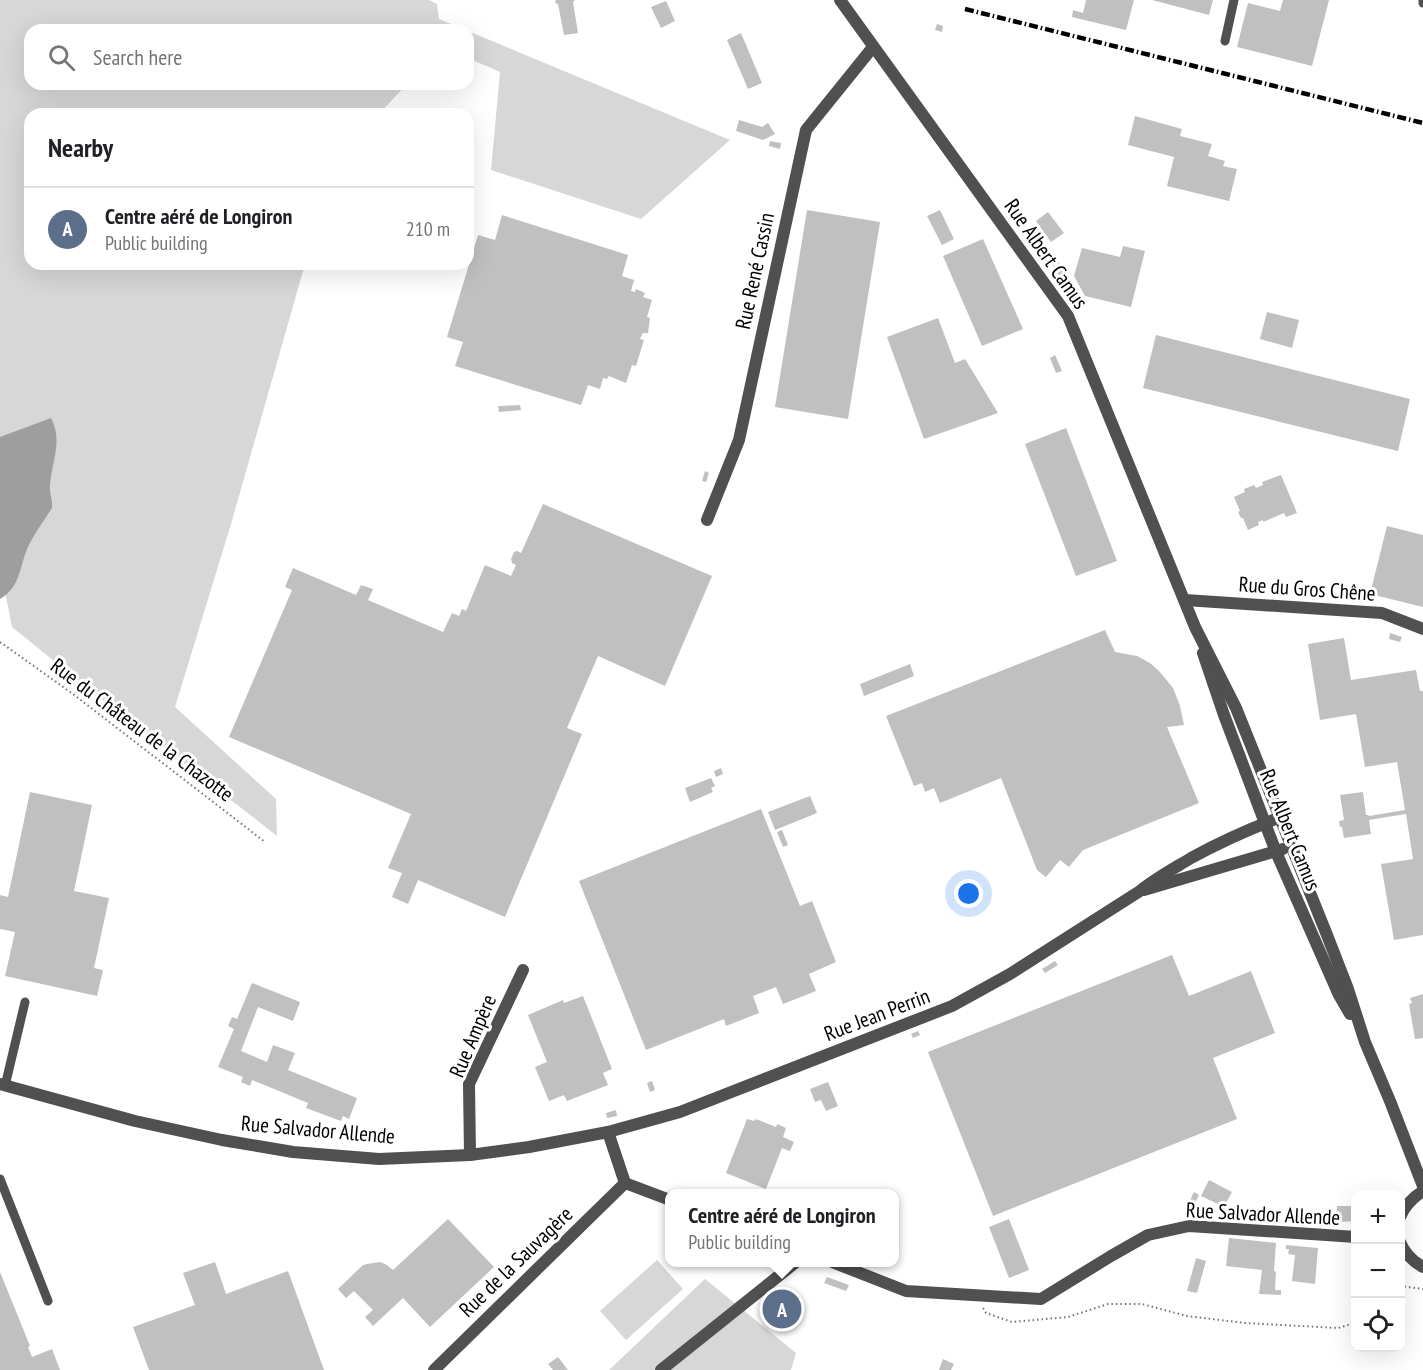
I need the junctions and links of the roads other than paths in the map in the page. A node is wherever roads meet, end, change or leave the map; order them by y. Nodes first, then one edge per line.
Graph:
1 (840, 0) edge
2 (1234, 0) edge
3 (1225, 41) dead end
4 (873, 47) junction
5 (707, 520) dead end
6 (1185, 600) junction
7 (1196, 627) junction
8 (1423, 629) edge
9 (1281, 817) junction
10 (1264, 823) junction
11 (1292, 846) junction
12 (1276, 852) junction
13 (1140, 891) junction
14 (523, 970) dead end
15 (25, 1002) dead end
16 (1365, 1042) junction
17 (3, 1085) edge
18 (608, 1132) junction
19 (470, 1155) junction
20 (0, 1179) edge
21 (625, 1183) junction
22 (1423, 1186) edge
23 (1423, 1191) edge
24 (665, 1198) edge
25 (1405, 1207) edge
26 (1351, 1237) edge
27 (1402, 1244) edge
28 (791, 1267) edge
29 (843, 1267) edge
30 (1423, 1267) edge
31 (48, 1301) dead end
32 (434, 1370) edge
33 (661, 1370) edge

1 - 4 street, Rue Albert Camus
2 - 3 lane
4 - 5 street, Rue René Cassin
4 - 6 street, Rue Albert Camus
6 - 7 street, Rue Albert Camus
6 - 8 street, Rue du Gros Chêne
7 - 9 street, Rue Albert Camus
7 - 10 street, Rue Albert Camus
9 - 10 street, Rue Jean Perrin
9 - 11 street, Rue Albert Camus
10 - 12 street, Rue Albert Camus
10 - 13 street, Rue Jean Perrin
11 - 12 street, Rue Jean Perrin
11 - 16 street, Rue Albert Camus
12 - 13 street, Rue Jean Perrin
12 - 16 street, Rue Albert Camus
13 - 18 street, Rue Jean Perrin
14 - 19 street, Rue Ampère
15 - 17 lane
16 - 22 street, Rue Albert Camus
17 - 19 street, Rue Salvador Allende
18 - 19 street, Rue Salvador Allende
18 - 21 street
20 - 31 lane
21 - 24 street
21 - 32 street, Rue de la Sauvagère
23 - 25 street
26 - 29 street, Rue Salvador Allende
27 - 30 street
28 - 33 street

